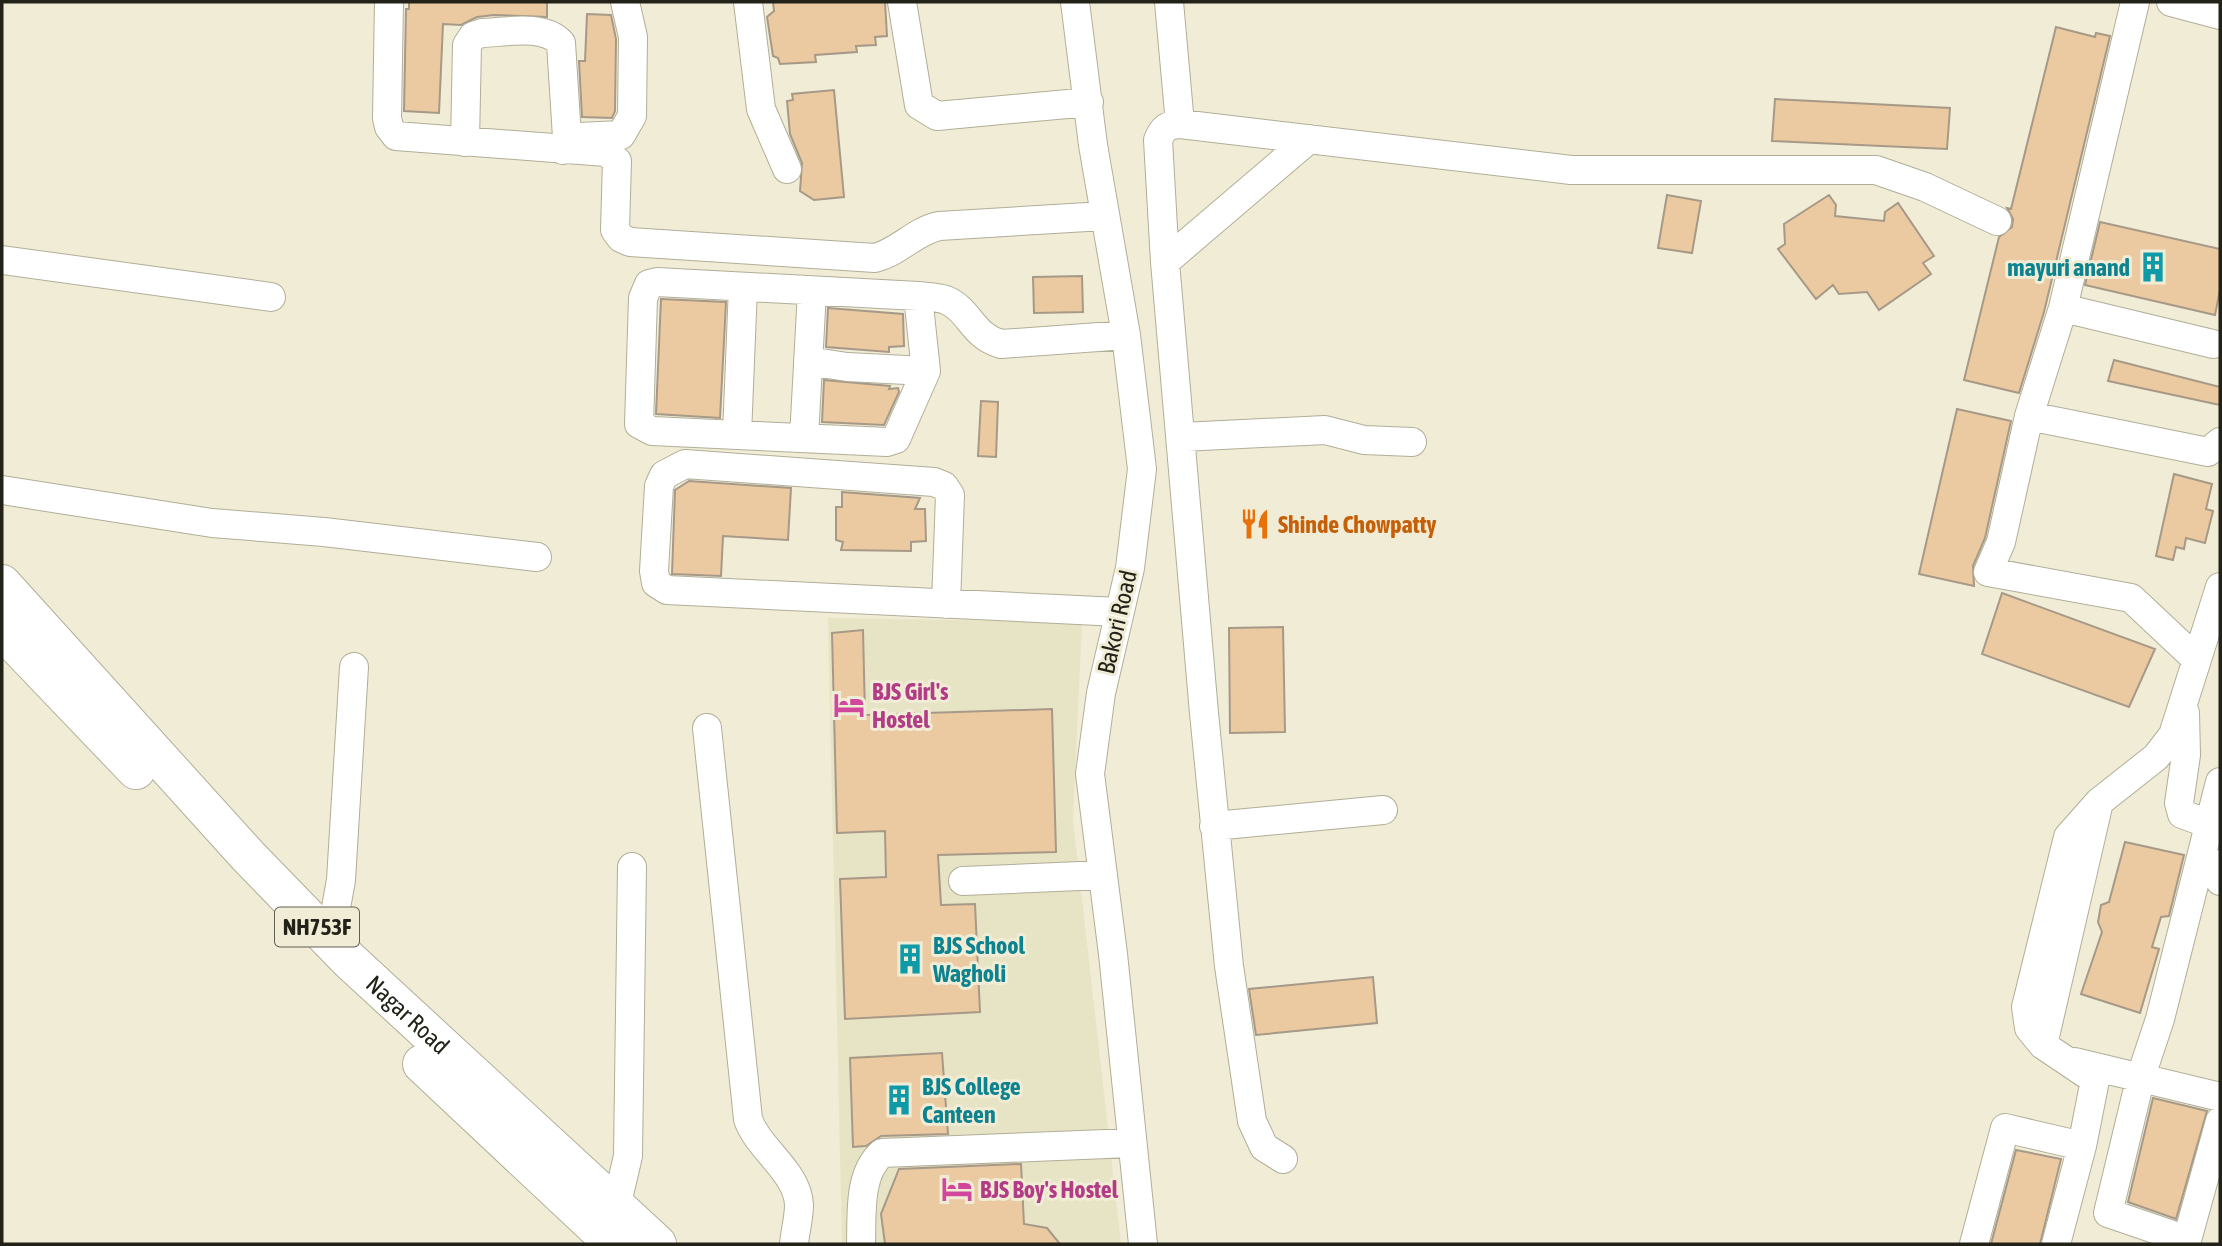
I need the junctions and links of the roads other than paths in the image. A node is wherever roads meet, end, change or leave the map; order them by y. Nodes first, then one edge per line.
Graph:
1 (389, 2) edge
2 (625, 2) edge
3 (748, 2) edge
4 (902, 2) edge
5 (1075, 2) edge
6 (1169, 2) edge
7 (2134, 2) edge
8 (2171, 2) edge
9 (2220, 15) edge
10 (1089, 102) junction
11 (1180, 124) junction
12 (1309, 139) junction
13 (465, 142) junction
14 (565, 143) junction
15 (787, 169) dead end
16 (1104, 216) junction
17 (1997, 221) dead end
18 (2, 260) edge
19 (1166, 262) junction
20 (743, 287) junction
21 (812, 291) junction
22 (918, 296) junction
23 (271, 297) dead end
24 (2063, 308) junction
25 (1126, 335) junction
26 (2213, 344) dead end
27 (808, 361) junction
28 (926, 370) junction
29 (2029, 416) junction
30 (1137, 422) junction
31 (1182, 427) junction
32 (737, 435) junction
33 (804, 438) junction
34 (1412, 442) dead end
35 (2220, 442) edge
36 (2, 490) edge
37 (537, 557) dead end
38 (2, 584) edge
39 (2220, 587) edge
40 (946, 604) junction
41 (1119, 612) junction
42 (2, 631) edge
43 (2196, 659) junction
44 (354, 667) dead end
45 (2185, 707) junction
46 (707, 729) dead end
47 (2220, 782) edge
48 (1383, 810) dead end
49 (2209, 824) junction
50 (1214, 826) junction
51 (2203, 852) junction
52 (632, 867) dead end
53 (1102, 875) junction
54 (963, 881) dead end
55 (2220, 881) edge
56 (330, 941) junction
57 (2053, 1052) junction
58 (2141, 1076) junction
59 (2220, 1097) edge
60 (2220, 1121) edge
61 (1131, 1143) junction
62 (2082, 1146) junction
63 (1283, 1159) dead end
64 (616, 1207) junction
65 (614, 1244) edge
66 (657, 1244) edge
67 (794, 1244) edge
68 (861, 1244) edge
69 (1143, 1244) edge
70 (1974, 1244) edge
71 (2056, 1244) edge

1 - 13 street
2 - 14 street
3 - 15 street
4 - 10 street
5 - 10 street, Bakori Road
6 - 11 street
7 - 24 street
8 - 9 street
10 - 16 street, Bakori Road
11 - 12 street
11 - 19 street
12 - 17 street
12 - 19 street
13 - 14 street
13 - 14 street
14 - 16 street
16 - 25 street, Bakori Road
18 - 23 street
19 - 31 street
20 - 21 street
20 - 32 street
20 - 32 street
21 - 22 street
21 - 27 street
22 - 25 street
22 - 28 street
24 - 26 street
24 - 29 street
25 - 30 street, Bakori Road
27 - 28 street
27 - 33 street
28 - 33 street
29 - 35 street
29 - 43 street
30 - 31 street
30 - 41 street, Bakori Road
31 - 34 street
31 - 50 street
32 - 33 street
36 - 37 street
38 - 56 highway, Nagar Road / NH753F
39 - 43 street
40 - 40 street
40 - 41 street
41 - 53 street, Bakori Road
42 - 65 highway, Nagar Road / NH753F
43 - 45 street
44 - 56 street
45 - 49 street
45 - 57 street
46 - 67 street
47 - 49 street
48 - 50 street
49 - 51 street
50 - 63 street
51 - 55 street
51 - 58 street
52 - 64 street
53 - 54 street
53 - 61 street, Bakori Road
56 - 64 highway, Nagar Road / NH753F
57 - 58 street
57 - 62 street
58 - 59 street
58 - 60 street
61 - 68 street
61 - 69 street, Bakori Road
62 - 70 street
62 - 71 street
64 - 66 highway, Nagar Road / NH753F

